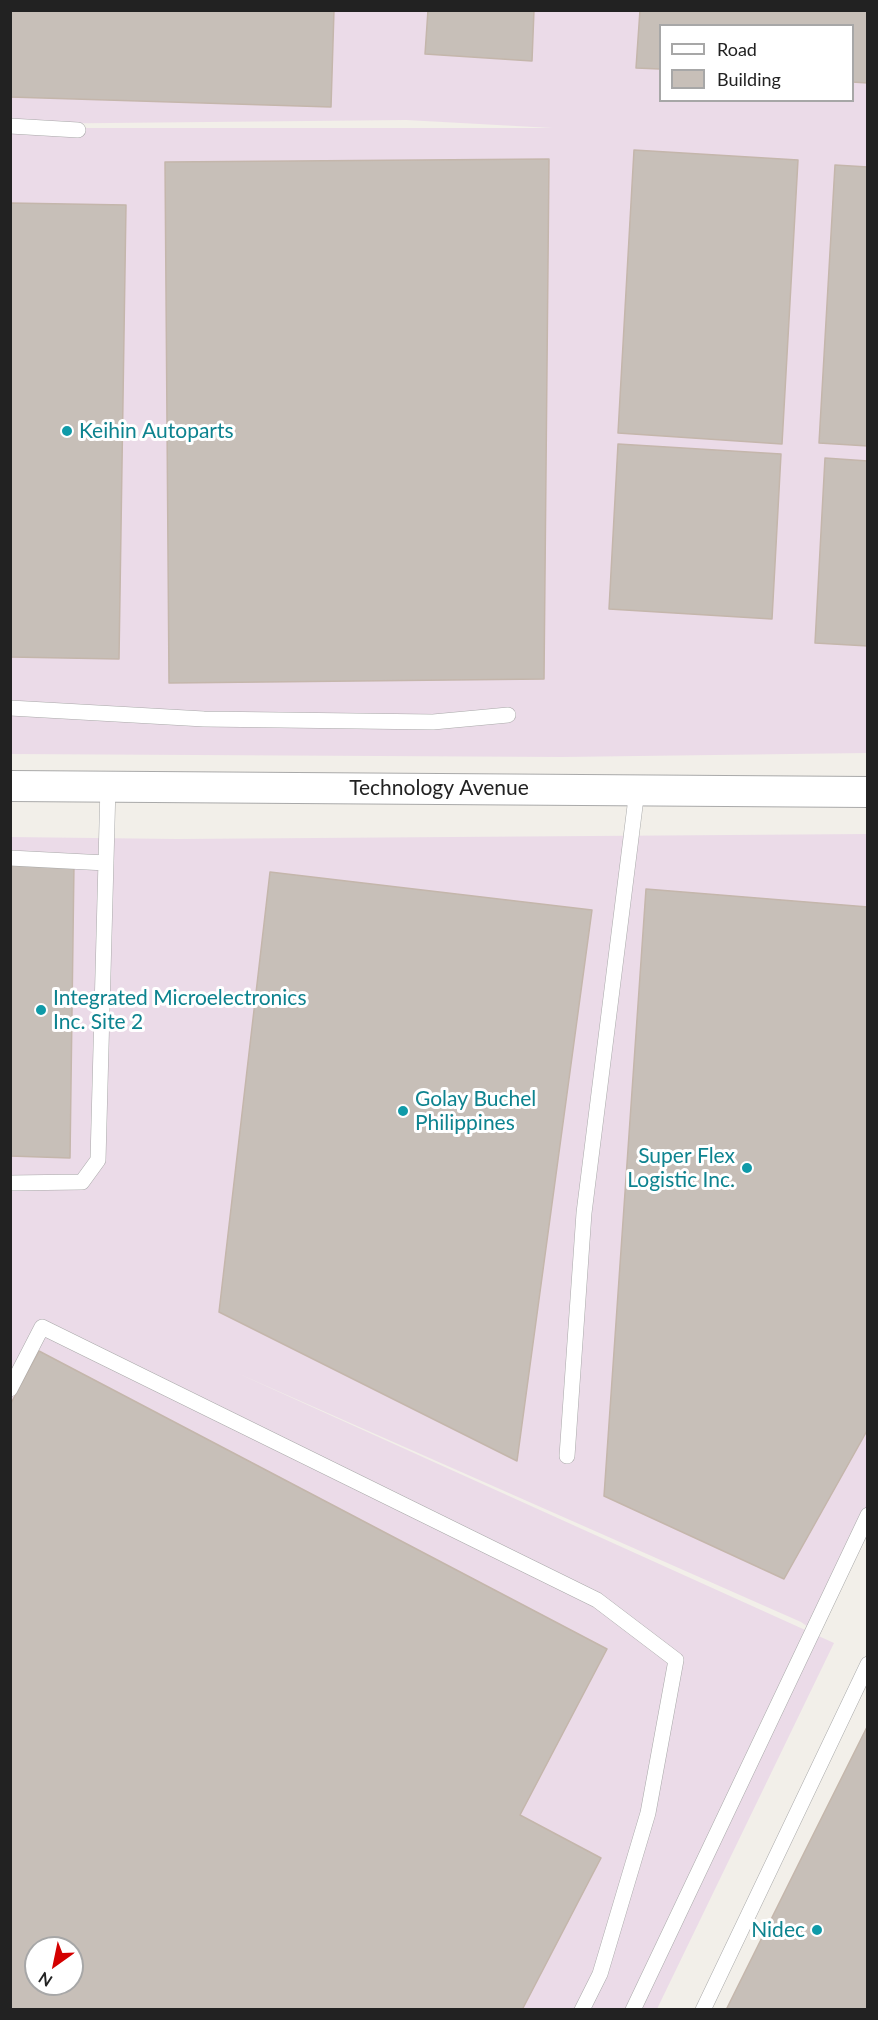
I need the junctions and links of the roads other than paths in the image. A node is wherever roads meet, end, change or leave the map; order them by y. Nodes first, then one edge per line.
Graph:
1 (10, 126) edge
2 (78, 130) dead end
3 (10, 708) edge
4 (508, 715) dead end
5 (10, 786) edge
6 (108, 786) junction
7 (637, 790) junction
8 (867, 792) edge
9 (10, 858) edge
10 (106, 863) junction
11 (10, 1183) edge
12 (10, 1389) edge
13 (567, 1455) dead end
14 (867, 1515) edge
15 (867, 1664) edge
16 (582, 2010) edge
17 (633, 2010) edge
18 (703, 2010) edge

1 - 2 lane
3 - 4 lane
5 - 6 street, Technology Avenue
6 - 7 street, Technology Avenue
6 - 10 lane
7 - 8 street, Technology Avenue
7 - 13 lane
9 - 10 lane
10 - 11 lane
12 - 16 lane
14 - 17 lane
15 - 18 lane

